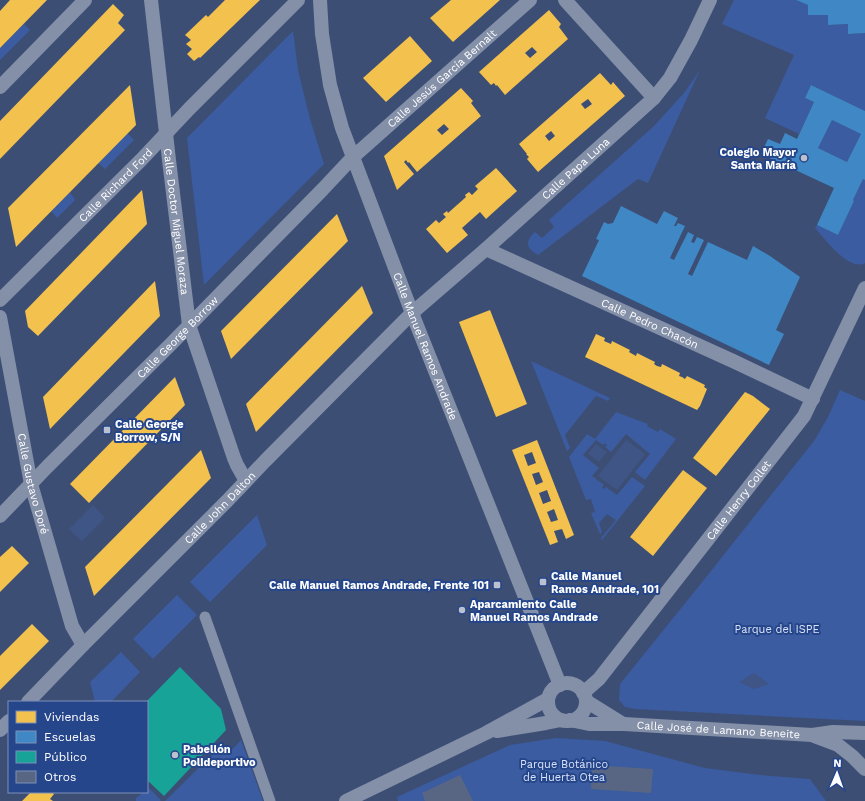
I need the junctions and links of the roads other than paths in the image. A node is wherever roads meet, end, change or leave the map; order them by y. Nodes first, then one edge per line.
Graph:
1 (85, 0) edge
2 (151, 0) edge
3 (298, 0) edge
4 (320, 0) edge
5 (530, 0) edge
6 (566, 0) edge
7 (710, 0) edge
8 (0, 87) edge
9 (654, 98) junction
10 (166, 133) junction
11 (353, 157) junction
12 (486, 249) junction
13 (865, 288) edge
14 (0, 300) edge
15 (412, 313) junction
16 (0, 317) edge
17 (189, 325) junction
18 (813, 399) junction
19 (246, 481) junction
20 (31, 484) junction
21 (0, 516) edge
22 (206, 617) dead end
23 (83, 645) junction
24 (560, 685) junction
25 (585, 697) junction
26 (548, 699) junction
27 (29, 701) edge
28 (566, 720) junction
29 (8, 722) edge
30 (624, 724) junction
31 (0, 730) edge
32 (486, 733) junction
33 (865, 733) edge
34 (812, 735) junction
35 (865, 769) edge
36 (270, 801) edge
37 (346, 801) edge

1 - 8 street
2 - 10 street, Calle Doctor Miguel Moraza
3 - 10 street, Calle Richard Ford
4 - 11 street, Calle Manuel Ramos Andrade
5 - 11 street, Calle Jesús García Bernalt
6 - 9 street
7 - 9 street, Calle Papa Luna
9 - 12 street, Calle Papa Luna
10 - 14 street, Calle Richard Ford
10 - 17 street, Calle Doctor Miguel Moraza
11 - 15 street, Calle Manuel Ramos Andrade
11 - 17 street, Calle George Borrow
12 - 15 street, Calle Papa Luna
12 - 18 street, Calle Pedro Chacón
13 - 18 street, Calle Henry Collet
15 - 19 street, Calle John Dalton
15 - 24 street, Calle Manuel Ramos Andrade
16 - 20 street, Calle Gustavo Doré
17 - 19 street, Calle Doctor Miguel Moraza
17 - 20 street, Calle George Borrow
18 - 25 street, Calle Henry Collet
19 - 23 street, Calle John Dalton
20 - 21 street, Calle George Borrow
20 - 23 street, Calle Gustavo Doré
22 - 36 street
23 - 27 street, Calle John Dalton
24 - 25 street
24 - 26 street
25 - 28 street
25 - 30 street, Calle José de Lamano Beneite
26 - 28 street
26 - 32 street, Calle José de Lamano Beneite
28 - 30 street, Calle José de Lamano Beneite
28 - 32 street, Calle José de Lamano Beneite
29 - 31 street
30 - 34 street, Calle José de Lamano Beneite
32 - 37 street, Calle José de Lamano Beneite
33 - 34 street, Calle José de Lamano Beneite
34 - 35 street, Calle José de Lamano Beneite

